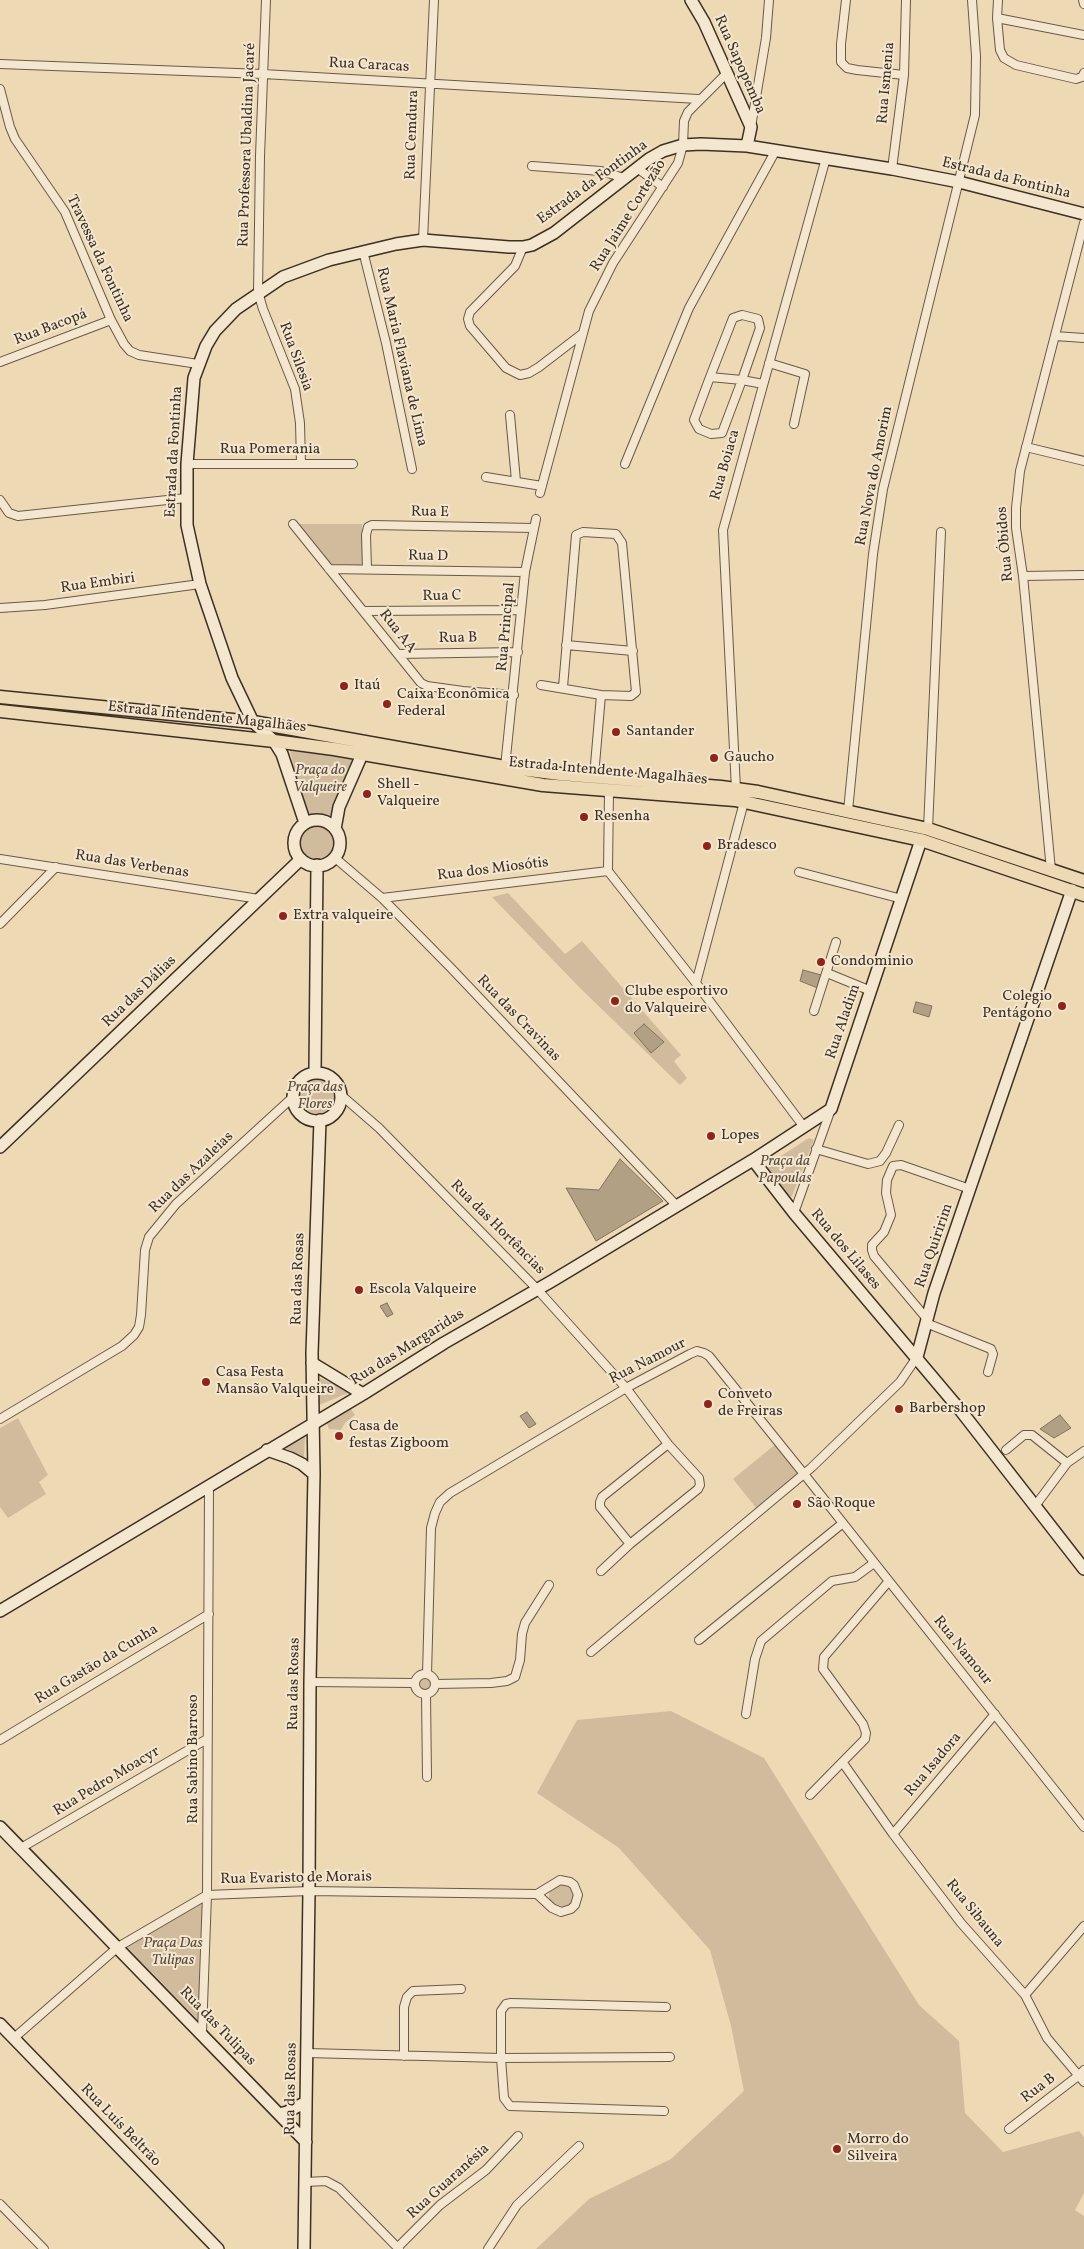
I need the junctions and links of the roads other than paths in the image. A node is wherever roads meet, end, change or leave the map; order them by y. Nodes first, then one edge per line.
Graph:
1 (266, 0) edge
2 (434, 0) edge
3 (691, 0) edge
4 (769, 0) edge
5 (846, 0) edge
6 (906, 0) edge
7 (972, 0) edge
8 (998, 0) edge
9 (997, 18) junction
10 (1084, 35) edge
11 (0, 64) edge
12 (1084, 73) edge
13 (263, 74) junction
14 (726, 74) junction
15 (904, 75) junction
16 (428, 82) junction
17 (0, 89) edge
18 (698, 99) junction
19 (751, 126) junction
20 (683, 145) junction
21 (747, 146) junction
22 (776, 150) junction
23 (826, 158) junction
24 (532, 166) dead end
25 (637, 168) junction
26 (892, 169) junction
27 (624, 178) junction
28 (959, 182) junction
29 (663, 187) junction
30 (1084, 214) edge
31 (1084, 223) edge
32 (423, 240) junction
33 (523, 247) junction
34 (363, 251) junction
35 (258, 292) junction
36 (112, 320) junction
37 (582, 334) junction
38 (1054, 336) junction
39 (1084, 338) edge
40 (0, 362) edge
41 (769, 362) junction
42 (198, 364) junction
43 (710, 376) junction
44 (742, 380) junction
45 (762, 384) junction
46 (510, 415) dead end
47 (794, 424) dead end
48 (1026, 447) junction
49 (1084, 461) edge
50 (301, 463) junction
51 (187, 464) junction
52 (353, 464) dead end
53 (625, 464) dead end
54 (412, 469) dead end
55 (486, 477) dead end
56 (516, 481) junction
57 (186, 498) junction
58 (0, 500) edge
59 (536, 519) dead end
60 (292, 524) dead end
61 (534, 528) junction
62 (941, 532) dead end
63 (329, 569) junction
64 (366, 569) junction
65 (525, 572) junction
66 (1084, 575) edge
67 (1023, 576) junction
68 (200, 584) junction
69 (0, 608) edge
70 (521, 610) junction
71 (364, 611) junction
72 (566, 645) junction
73 (633, 651) junction
74 (518, 652) junction
75 (398, 654) junction
76 (541, 685) dead end
77 (563, 687) junction
78 (514, 695) junction
79 (602, 695) junction
80 (0, 698) edge
81 (0, 711) edge
82 (253, 722) junction
83 (355, 739) junction
84 (274, 741) junction
85 (361, 754) junction
86 (506, 767) junction
87 (594, 776) junction
88 (736, 788) junction
89 (609, 790) junction
90 (744, 802) junction
91 (848, 811) junction
92 (305, 823) junction
93 (334, 829) junction
94 (924, 835) junction
95 (334, 857) junction
96 (0, 859) edge
97 (301, 859) junction
98 (317, 865) junction
99 (56, 867) junction
100 (1051, 870) junction
101 (608, 871) junction
102 (799, 872) dead end
103 (1084, 881) edge
104 (1078, 892) edge
105 (382, 898) junction
106 (259, 899) junction
107 (902, 899) junction
108 (0, 924) edge
109 (836, 942) dead end
110 (827, 973) junction
111 (696, 983) junction
112 (871, 991) junction
113 (814, 1011) dead end
114 (315, 1072) junction
115 (341, 1095) junction
116 (292, 1098) junction
117 (831, 1109) junction
118 (320, 1120) junction
119 (899, 1125) dead end
120 (804, 1127) junction
121 (0, 1147) edge
122 (816, 1149) junction
123 (753, 1160) junction
124 (970, 1189) junction
125 (676, 1205) junction
126 (794, 1213) junction
127 (537, 1289) junction
128 (926, 1321) junction
129 (917, 1357) junction
130 (312, 1363) junction
131 (988, 1372) dead end
132 (626, 1388) junction
133 (363, 1394) junction
134 (0, 1419) edge
135 (313, 1423) junction
136 (668, 1444) junction
137 (267, 1450) junction
138 (1006, 1450) dead end
139 (1084, 1451) edge
140 (1067, 1463) junction
141 (314, 1474) junction
142 (804, 1474) junction
143 (209, 1486) junction
144 (1035, 1506) junction
145 (843, 1523) junction
146 (630, 1544) junction
147 (874, 1563) junction
148 (1084, 1568) edge
149 (602, 1571) dead end
150 (889, 1581) junction
151 (549, 1585) dead end
152 (0, 1611) edge
153 (209, 1614) junction
154 (699, 1640) dead end
155 (591, 1652) dead end
156 (427, 1674) junction
157 (310, 1682) junction
158 (414, 1683) junction
159 (435, 1684) junction
160 (426, 1694) junction
161 (746, 1714) dead end
162 (995, 1714) junction
163 (207, 1739) junction
164 (0, 1740) edge
165 (843, 1762) junction
166 (427, 1777) dead end
167 (810, 1795) dead end
168 (0, 1828) edge
169 (1084, 1828) edge
170 (893, 1834) junction
171 (21, 1848) junction
172 (309, 1891) junction
173 (207, 1894) junction
174 (537, 1894) junction
175 (1084, 1926) edge
176 (118, 1947) junction
177 (461, 1989) dead end
178 (1025, 1995) junction
179 (666, 2007) dead end
180 (0, 2024) edge
181 (202, 2033) junction
182 (14, 2038) junction
183 (307, 2053) junction
184 (404, 2056) junction
185 (670, 2057) dead end
186 (501, 2058) junction
187 (1082, 2076) edge
188 (306, 2102) junction
189 (664, 2111) dead end
190 (279, 2114) junction
191 (1009, 2129) dead end
192 (518, 2136) dead end
193 (306, 2142) junction
194 (579, 2146) dead end
195 (305, 2182) junction
196 (0, 2204) edge
197 (399, 2248) edge
198 (44, 2249) edge
199 (218, 2249) edge
200 (304, 2249) edge
201 (488, 2249) edge

1 - 13 street, Rua Professora Ubaldina Jacaré
2 - 16 street, Rua Cemdura
3 - 14 street, Rua Sapopemba
4 - 19 street
5 - 15 street
6 - 15 street, Rua Ismenia
7 - 28 street, Rua Nova do Amorim
8 - 9 street
9 - 10 street
9 - 12 street
11 - 13 street, Rua Caracas
13 - 16 street, Rua Caracas
13 - 35 street, Rua Professora Ubaldina Jacaré
14 - 18 street
14 - 19 street, Rua Sapopemba
15 - 26 street, Rua Ismenia
16 - 18 street, Rua Caracas
16 - 32 street, Rua Cemdura
17 - 36 street, Travessa da Fontinha
18 - 20 street, Rua Jaime Cortezão
19 - 21 street, Rua Sapopemba
20 - 21 street, Estrada da Fontinha
20 - 25 street, Estrada da Fontinha
20 - 29 street, Rua Jaime Cortezão
21 - 22 street, Estrada da Fontinha
22 - 23 street, Estrada da Fontinha
22 - 53 street
23 - 26 street, Estrada da Fontinha
23 - 41 street, Rua Boiaca
24 - 27 street
25 - 27 street, Estrada da Fontinha
25 - 29 street
26 - 28 street, Estrada da Fontinha
27 - 33 street, Estrada da Fontinha
28 - 30 street, Estrada da Fontinha
28 - 91 street, Rua Nova do Amorim
29 - 37 street, Rua Jaime Cortezão
31 - 38 street, Rua Óbidos
32 - 33 street, Estrada da Fontinha
32 - 34 street, Estrada da Fontinha
33 - 37 street
34 - 35 street, Estrada da Fontinha
34 - 54 street, Rua Maria Flaviana de Lima
35 - 42 street, Estrada da Fontinha
35 - 50 street, Rua Silesia
36 - 40 street, Rua Bacopá
36 - 42 street, Travessa da Fontinha
37 - 56 street, Rua Jaime Cortezão
38 - 39 street
38 - 48 street, Rua Óbidos
41 - 45 street, Rua Boiaca
41 - 47 street
42 - 51 street, Estrada da Fontinha
43 - 44 street
43 - 44 street
43 - 44 street
44 - 45 street
45 - 88 street, Rua Boiaca
46 - 56 street
48 - 49 street
48 - 67 street, Rua Óbidos
50 - 51 street, Rua Pomerania
50 - 52 street, Rua Pomerania
51 - 57 street, Estrada da Fontinha
55 - 56 street
57 - 58 street
57 - 68 street, Estrada da Fontinha
59 - 61 street, Rua Principal
60 - 63 street, Rua AA
61 - 64 street, Rua E
61 - 65 street, Rua Principal
62 - 94 street
63 - 64 street, Rua D
63 - 71 street, Rua AA
64 - 65 street, Rua D
65 - 70 street, Rua Principal
66 - 67 street
67 - 100 street, Rua Óbidos
68 - 69 street, Rua Embiri
68 - 82 street, Estrada da Fontinha
70 - 71 street, Rua C
70 - 74 street, Rua Principal
71 - 75 street, Rua AA
72 - 73 street
72 - 73 street
72 - 77 street
73 - 79 street
74 - 75 street, Rua B
74 - 78 street, Rua Principal
75 - 78 street, Rua AA
76 - 77 street
77 - 79 street
78 - 86 street, Rua Principal
79 - 87 street
80 - 82 main road, Estrada Intendente Magalhães
81 - 84 main road, Estrada Intendente Magalhães
82 - 83 main road, Estrada Intendente Magalhães
82 - 84 street, Estrada da Fontinha
83 - 85 street
83 - 86 main road, Estrada Intendente Magalhães
84 - 85 main road, Estrada Intendente Magalhães
84 - 92 street
85 - 89 main road, Estrada Intendente Magalhães
85 - 93 street
86 - 87 main road, Estrada Intendente Magalhães
87 - 88 main road, Estrada Intendente Magalhães
88 - 91 main road, Estrada Intendente Magalhães
89 - 90 main road, Estrada Intendente Magalhães
89 - 101 street
90 - 94 main road, Estrada Intendente Magalhães
90 - 111 street
91 - 94 main road, Estrada Intendente Magalhães
92 - 93 street
92 - 97 street
93 - 95 street
94 - 100 main road, Estrada Intendente Magalhães
94 - 104 main road, Estrada Intendente Magalhães
94 - 107 street, Rua Aladim
95 - 98 street
95 - 105 street, Rua das Cravinas
96 - 99 street, Rua das Verbenas
97 - 98 street
97 - 106 street, Rua das Dálias
98 - 114 street
99 - 106 street, Rua das Verbenas
99 - 108 street
100 - 103 main road, Estrada Intendente Magalhães
101 - 105 street, Rua dos Miosótis
101 - 111 street
102 - 107 street
104 - 124 street, Rua Quiririm
105 - 125 street, Rua das Cravinas
106 - 121 street, Rua das Dálias
107 - 112 street, Rua Aladim
109 - 110 street
110 - 112 street
110 - 113 street
111 - 120 street
112 - 117 street, Rua Aladim
114 - 115 street
114 - 116 street
115 - 118 street
115 - 127 street, Rua das Hortências
116 - 118 street
116 - 134 street, Rua das Azaleias
117 - 120 street, Rua das Margaridas
117 - 122 street, Rua Aladim
118 - 130 street, Rua das Rosas
119 - 122 street
120 - 123 street, Rua das Margaridas
122 - 126 street, Rua Aladim
123 - 125 street, Rua das Margaridas
123 - 126 street, Rua dos Lilases
124 - 128 street, Rua Quiririm
124 - 128 street
125 - 127 street, Rua das Margaridas
126 - 129 street, Rua dos Lilases
127 - 132 street, Rua das Hortências
127 - 133 street, Rua das Margaridas
128 - 129 street, Rua Quiririm
128 - 131 street
129 - 142 street
129 - 144 street
130 - 133 street
130 - 135 street, Rua das Rosas
132 - 136 street, Rua das Hortências
132 - 142 street, Rua Namour
132 - 156 street, Rua Namour
133 - 135 street, Rua das Margaridas
135 - 137 street, Rua das Margaridas
135 - 141 street, Rua das Rosas
136 - 146 street
136 - 146 street, Rua das Hortências
137 - 141 street
137 - 143 street, Rua das Margaridas
138 - 140 street
139 - 140 street
140 - 144 street
141 - 157 street, Rua das Rosas
142 - 145 street, Rua Namour
142 - 155 street
143 - 152 street, Rua das Margaridas
143 - 153 street, Rua Sabino Barroso
144 - 148 street
145 - 147 street, Rua Namour
145 - 154 street
146 - 149 street
147 - 150 street, Rua Namour
147 - 161 street
150 - 162 street, Rua Namour
150 - 165 street
151 - 159 street
153 - 163 street, Rua Sabino Barroso
153 - 164 street, Rua Gastão da Cunha
156 - 158 street
156 - 159 street
157 - 158 street
157 - 172 street, Rua das Rosas
158 - 160 street
159 - 160 street
160 - 166 street
162 - 169 street, Rua Namour
162 - 170 street, Rua Isadora
163 - 171 street, Rua Pedro Moacyr
163 - 173 street, Rua Sabino Barroso
165 - 167 street
165 - 170 street, Rua Sibauna
168 - 171 street, Rua das Tulipas
170 - 178 street, Rua Sibauna
171 - 176 street, Rua das Tulipas
172 - 173 street, Rua Evaristo de Morais
172 - 174 street, Rua Evaristo de Morais
172 - 183 street, Rua das Rosas
173 - 176 street, Rua Evaristo de Morais
173 - 181 street, Rua Sabino Barroso
174 - 174 street
175 - 178 street
176 - 181 street, Rua das Tulipas
176 - 182 street, Rua Evaristo de Morais
177 - 184 street
178 - 187 street, Rua Sibauna
179 - 186 street
180 - 182 street, Rua Luís Beltrão
181 - 190 street, Rua das Tulipas
182 - 199 street, Rua Luís Beltrão
183 - 184 street
183 - 188 street, Rua das Rosas
184 - 186 street
185 - 186 street
186 - 189 street
187 - 191 street, Rua B
188 - 190 street
188 - 193 street, Rua das Rosas
190 - 193 street, Rua das Tulipas
192 - 197 street, Rua Guaranésia
193 - 195 street, Rua das Rosas
194 - 201 street
195 - 197 street, Rua Guaranésia
195 - 200 street, Rua das Rosas
196 - 198 street

